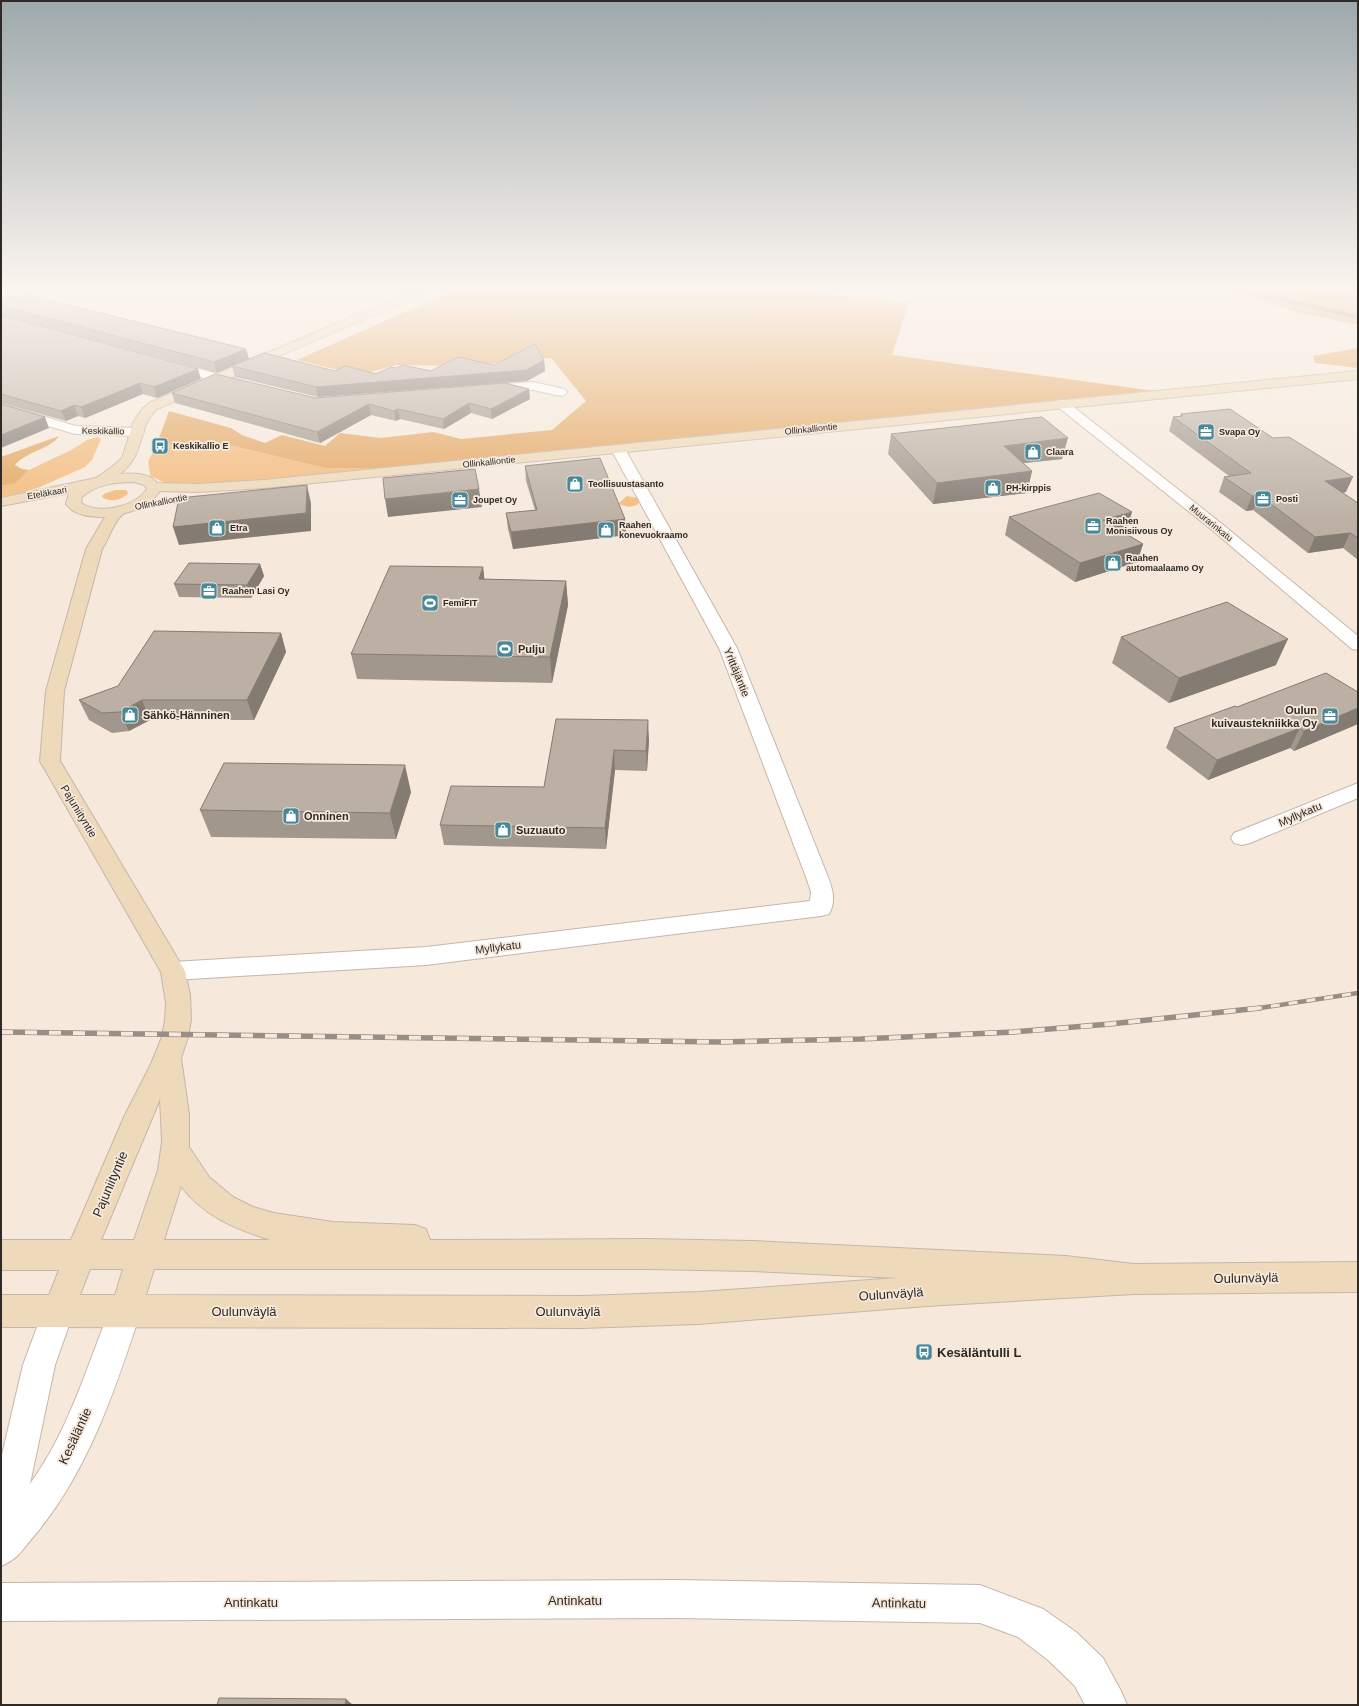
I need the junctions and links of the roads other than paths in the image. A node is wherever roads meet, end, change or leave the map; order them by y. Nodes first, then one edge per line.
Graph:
1 (174, 367) edge
2 (243, 367) edge
3 (1358, 375) edge
4 (216, 378) junction
5 (252, 387) edge
6 (479, 390) edge
7 (561, 392) dead end
8 (1062, 404) junction
9 (1, 408) edge
10 (137, 432) junction
11 (133, 446) junction
12 (618, 449) junction
13 (96, 483) junction
14 (151, 484) junction
15 (264, 484) junction
16 (1, 503) edge
17 (77, 507) junction
18 (124, 509) junction
19 (94, 549) junction
20 (1358, 645) edge
21 (1358, 790) edge
22 (1242, 838) dead end
23 (821, 908) joint
24 (173, 970) junction
25 (168, 1059) junction
26 (176, 1150) junction
27 (510, 1254) junction
28 (1, 1255) edge
29 (81, 1255) junction
30 (144, 1255) junction
31 (1067, 1277) junction
32 (1358, 1277) edge
33 (1, 1310) edge
34 (58, 1311) junction
35 (125, 1311) junction
36 (1, 1538) edge
37 (1, 1548) edge
38 (1, 1602) edge
39 (1107, 1705) edge

1 - 4 street
2 - 4 street
3 - 8 street, Ollinkalliontie
4 - 5 street
4 - 10 street
6 - 7 street
8 - 12 street, Ollinkalliontie
8 - 20 street, Muurarinkatu
9 - 10 street, Keskikallio
10 - 11 street
11 - 13 street
11 - 14 street
12 - 15 street, Ollinkalliontie
12 - 23 street, Yrittäjäntie
13 - 14 street, Eteläkaari
13 - 16 street, Eteläkaari
13 - 17 street
14 - 15 street, Ollinkalliontie
14 - 18 street
15 - 18 street, Ollinkalliontie
16 - 17 street, Eteläkaari
17 - 18 street, Ollinkalliontie
17 - 19 street, Pajuniityntie
18 - 19 street, Pajuniityntie
19 - 24 street, Pajuniityntie
21 - 22 street, Myllykatu
23 - 24 street, Myllykatu
24 - 25 street, Pajuniityntie
25 - 26 street, Pajuniityntie
25 - 29 street, Pajuniityntie
26 - 27 street
26 - 30 street, Pajuniityntie
27 - 30 street, Oulunväylä
27 - 31 street, Oulunväylä
28 - 29 street, Oulunväylä
29 - 30 street, Oulunväylä
29 - 34 street, Pajuniityntie
30 - 35 street, Pajuniityntie
31 - 32 street, Oulunväylä
31 - 35 street, Oulunväylä
33 - 34 street, Oulunväylä
34 - 35 street, Oulunväylä
34 - 36 street
35 - 37 street, Kesäläntie
38 - 39 street, Antinkatu

